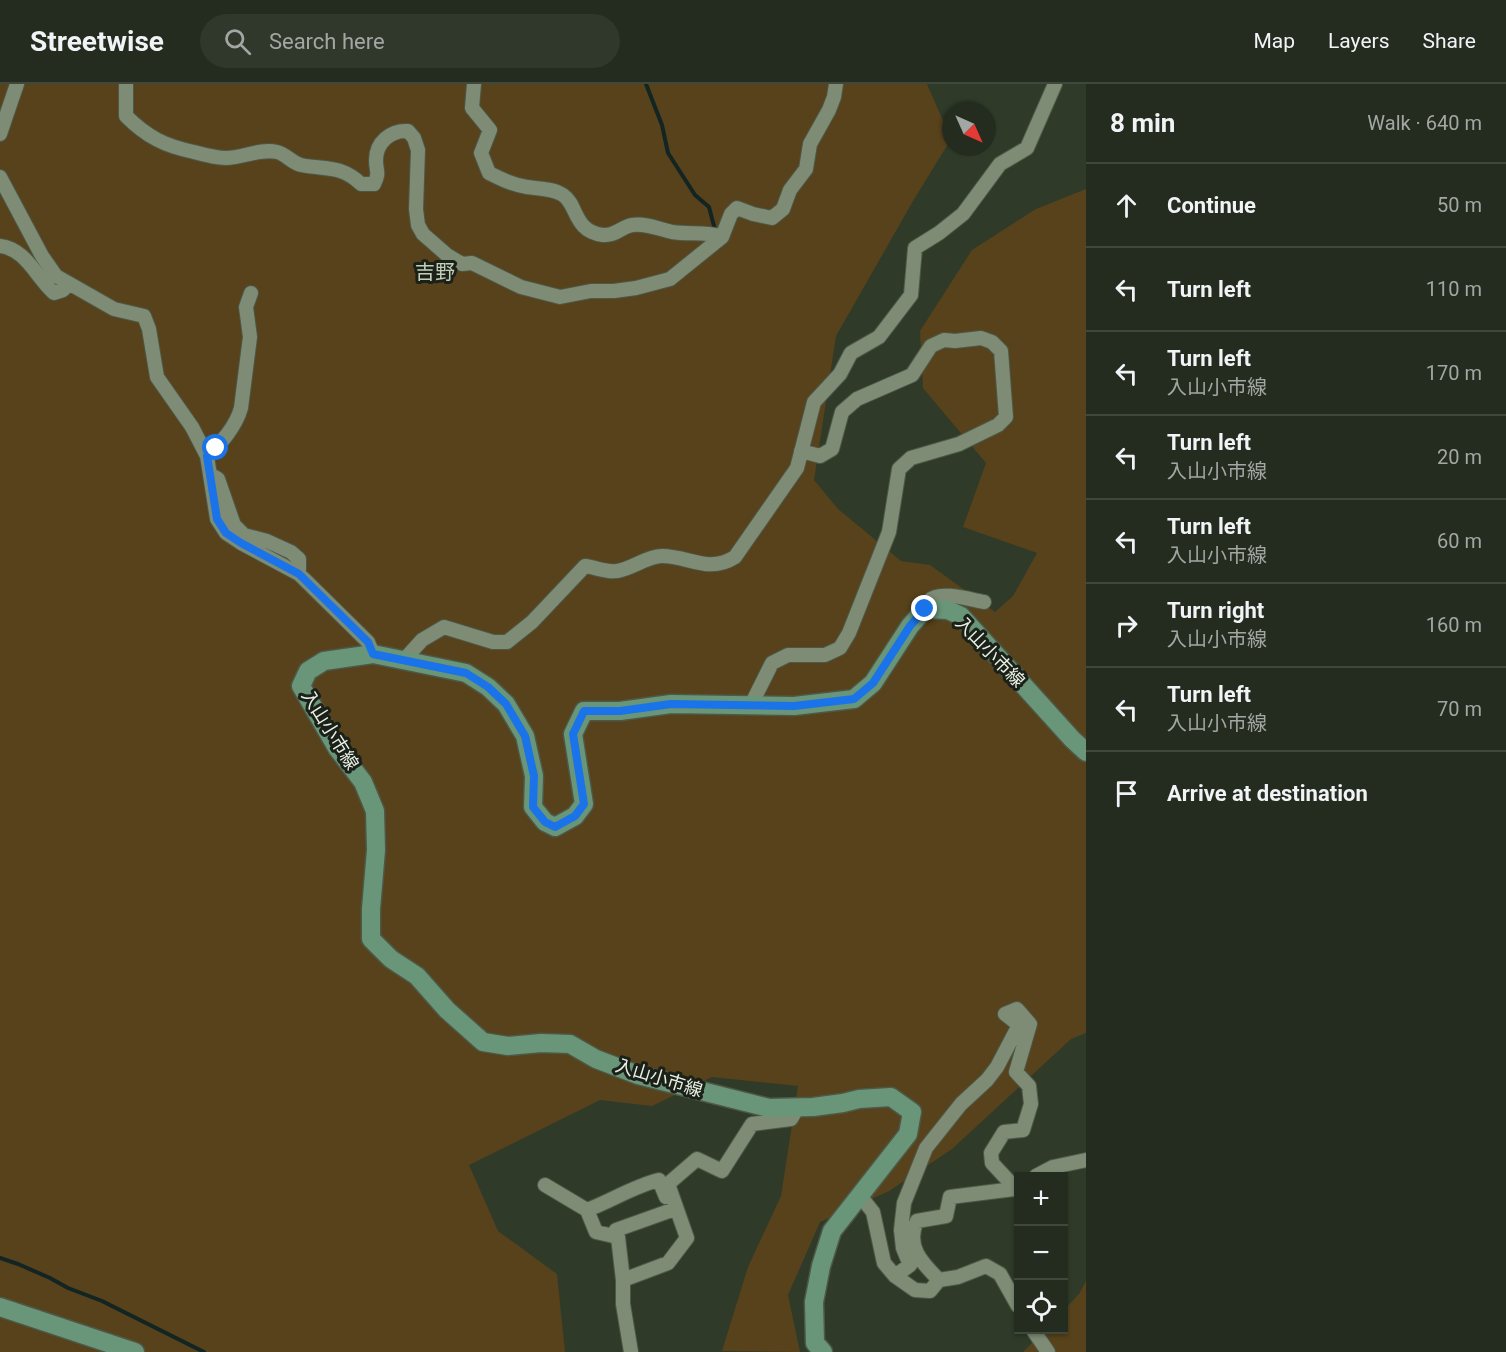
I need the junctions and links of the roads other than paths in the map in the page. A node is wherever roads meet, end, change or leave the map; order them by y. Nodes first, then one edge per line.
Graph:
1 (17, 84) edge
2 (126, 84) edge
3 (474, 84) edge
4 (836, 84) edge
5 (1055, 84) edge
6 (0, 134) edge
7 (0, 177) edge
8 (722, 237) junction
9 (0, 246) edge
10 (68, 284) junction
11 (251, 293) dead end
12 (801, 451) junction
13 (207, 456) junction
14 (984, 602) dead end
15 (925, 609) junction
16 (373, 654) junction
17 (403, 661) junction
18 (751, 705) junction
19 (1086, 752) edge
20 (798, 1107) junction
21 (1086, 1160) edge
22 (1044, 1172) edge
23 (545, 1185) dead end
24 (1014, 1186) edge
25 (1014, 1189) edge
26 (861, 1197) junction
27 (674, 1208) junction
28 (587, 1210) junction
29 (613, 1236) junction
30 (896, 1276) junction
31 (623, 1280) junction
32 (939, 1280) junction
33 (1014, 1299) edge
34 (0, 1307) edge
35 (1036, 1334) edge
36 (135, 1352) edge
37 (631, 1352) edge
38 (823, 1352) edge
39 (1048, 1352) edge

1 - 6 street
2 - 8 street
3 - 8 street
4 - 8 street
5 - 12 street
7 - 10 street
9 - 10 street
10 - 13 street
11 - 13 street
12 - 17 street
12 - 18 street
13 - 16 street
14 - 15 street
15 - 18 main road, 入山小市線
15 - 19 main road, 入山小市線
16 - 17 main road, 入山小市線
16 - 20 main road, 入山小市線
17 - 18 main road, 入山小市線
20 - 26 main road, 入山小市線
20 - 27 street
21 - 22 street
23 - 28 street
24 - 30 street
25 - 32 street
26 - 30 street
26 - 38 main road, 入山小市線
27 - 28 street
27 - 29 street
27 - 31 street
28 - 29 street
29 - 31 street
30 - 32 street
31 - 37 street
32 - 33 street
34 - 36 main road
35 - 39 street

